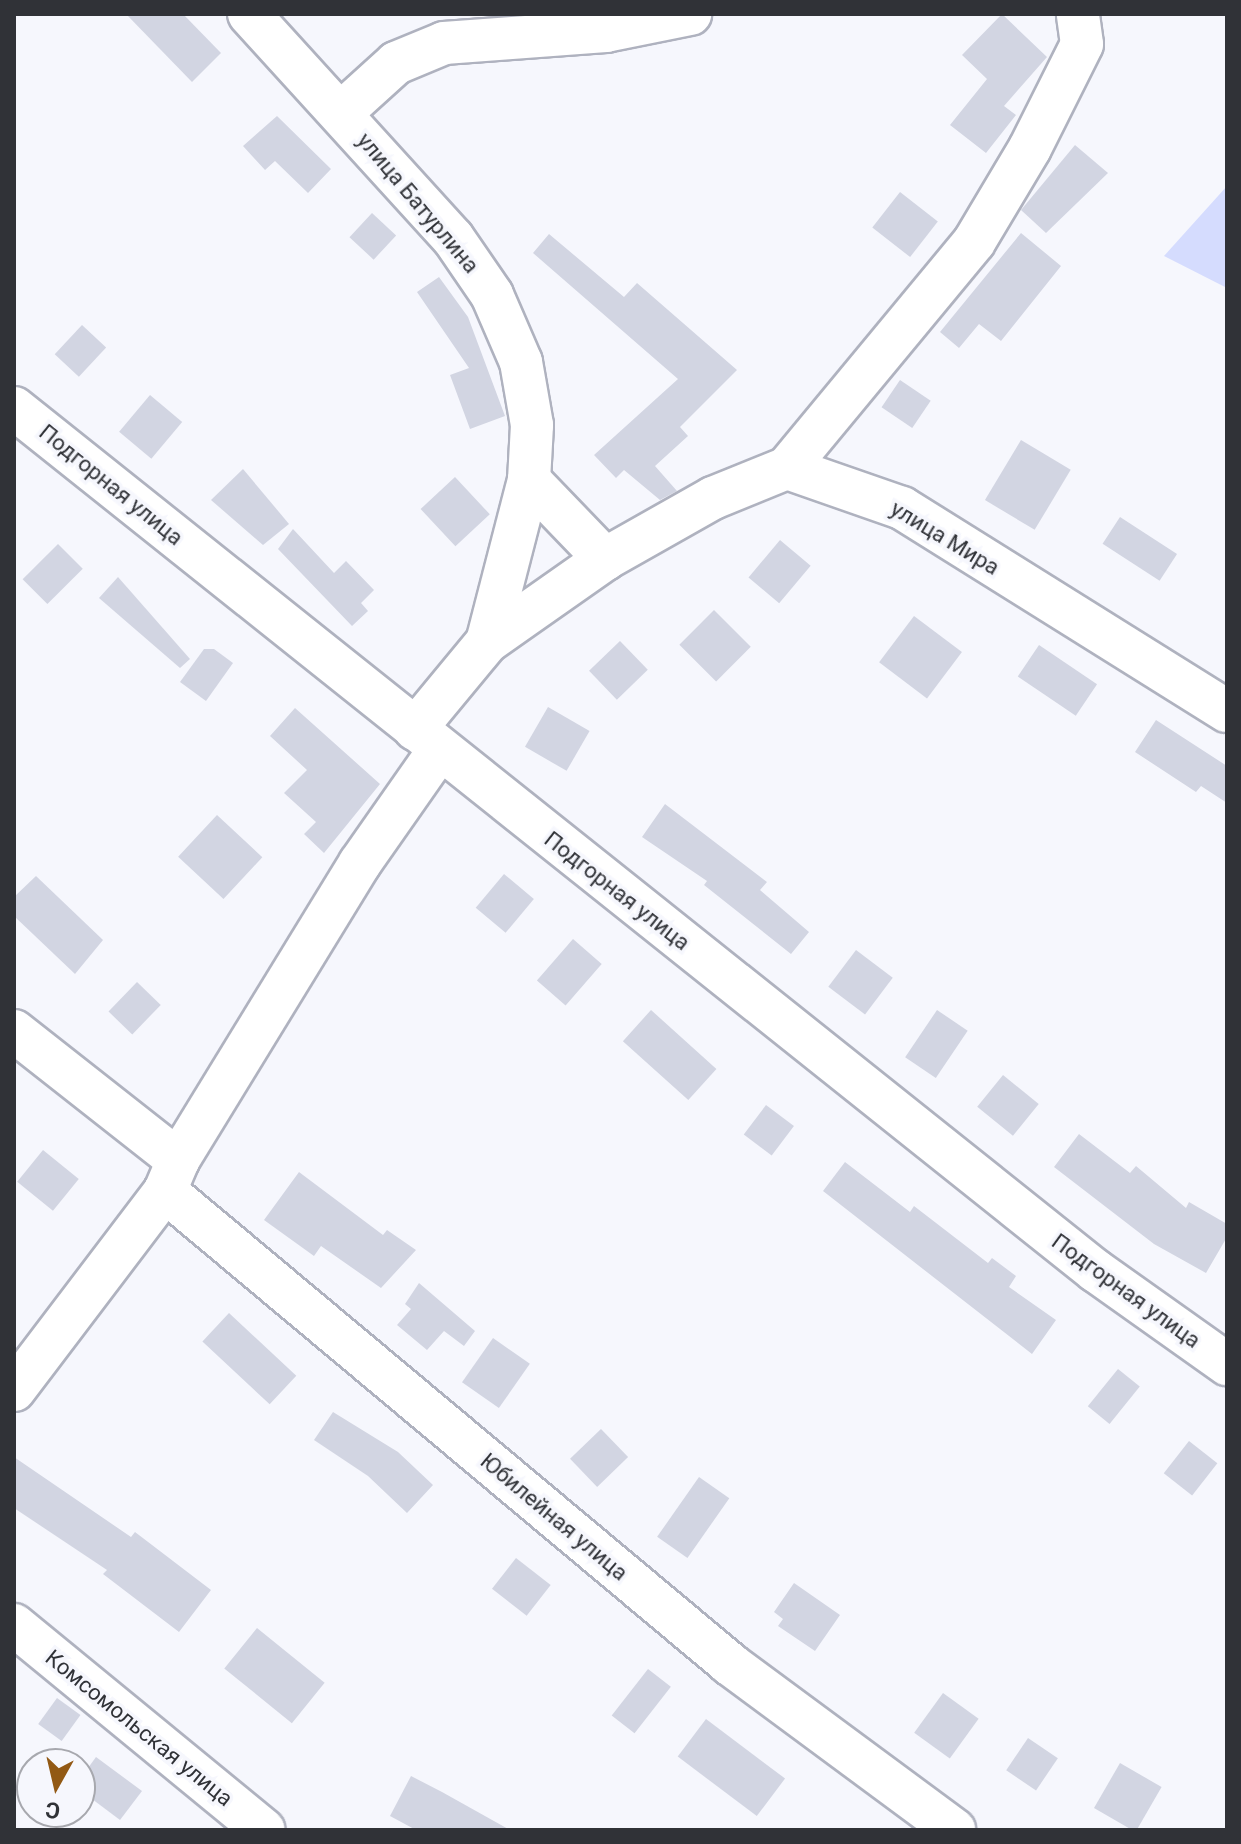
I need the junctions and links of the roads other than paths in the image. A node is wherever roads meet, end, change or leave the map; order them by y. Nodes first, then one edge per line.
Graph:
1 (249, 14) edge
2 (690, 14) edge
3 (1078, 14) edge
4 (342, 112) junction
5 (14, 408) edge
6 (787, 468) junction
7 (529, 480) junction
8 (605, 559) junction
9 (487, 642) junction
10 (1227, 711) edge
11 (427, 739) junction
12 (14, 1031) edge
13 (171, 1176) junction
14 (1227, 1364) edge
15 (14, 1390) edge
16 (14, 1625) edge
17 (264, 1830) edge
18 (954, 1830) edge

1 - 4 street, улица Батурлина
2 - 4 street
3 - 6 street
4 - 7 street, улица Батурлина
5 - 11 street, Подгорная улица
6 - 8 street
6 - 10 street, улица Мира
7 - 8 street
7 - 9 street, улица Батурлина
8 - 9 street
9 - 11 street, улица Батурлина
11 - 13 street, улица Батурлина
11 - 14 street, Подгорная улица
12 - 13 street, Юбилейная улица
13 - 15 street, улица Батурлина
13 - 18 street, Юбилейная улица
16 - 17 street, Комсомольская улица

